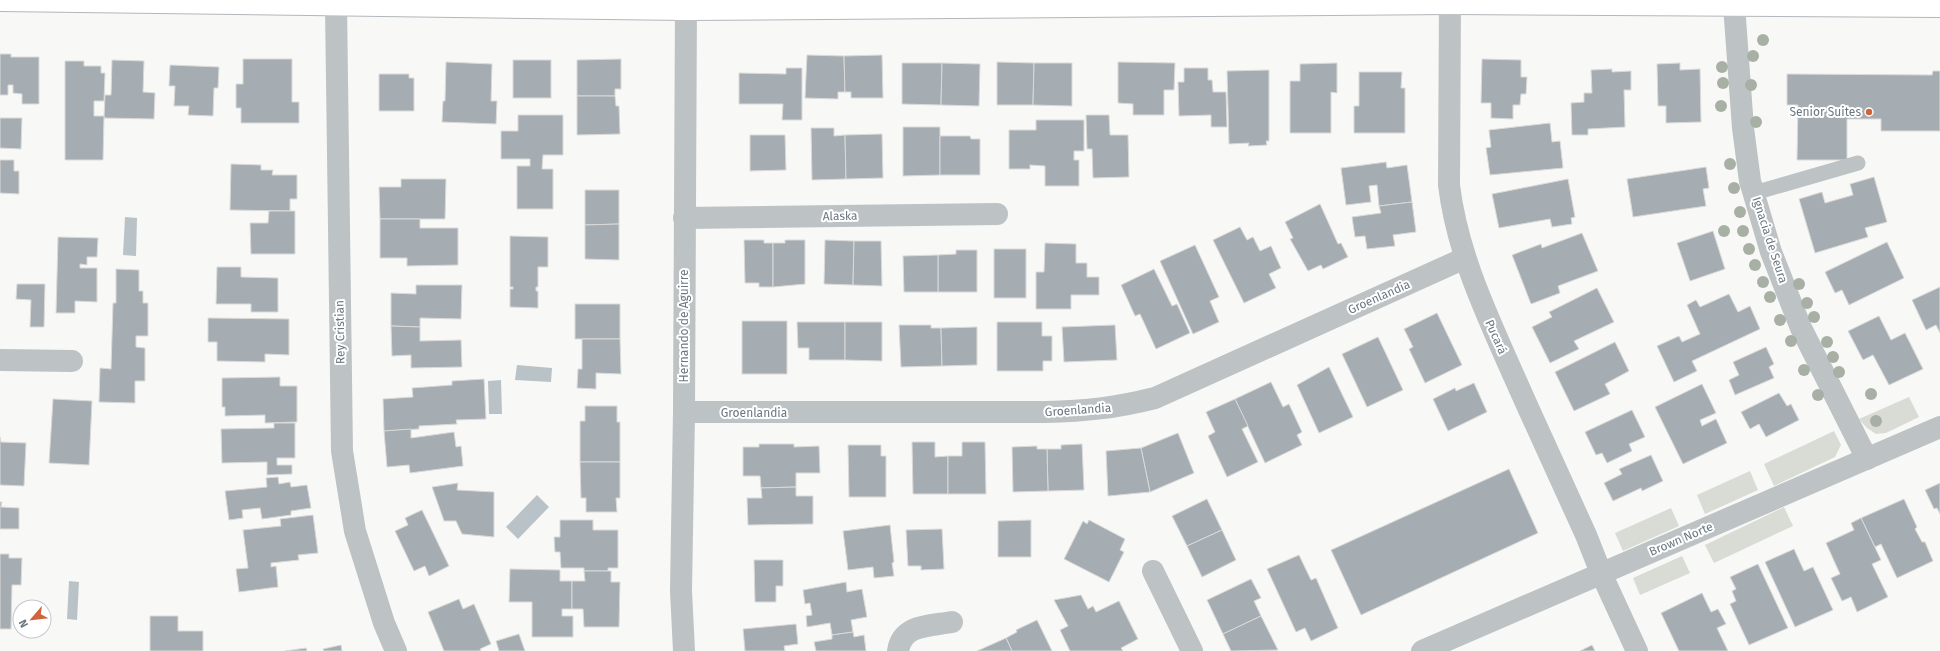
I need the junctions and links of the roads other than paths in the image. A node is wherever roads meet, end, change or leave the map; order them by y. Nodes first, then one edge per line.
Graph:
1 (0, 0) edge
2 (1450, 1) edge
3 (1734, 4) junction
4 (336, 5) junction
5 (686, 5) edge
6 (1940, 6) edge
7 (1858, 163) dead end
8 (1754, 192) junction
9 (997, 214) dead end
10 (684, 218) junction
11 (1465, 258) junction
12 (0, 360) edge
13 (72, 361) dead end
14 (684, 412) junction
15 (1940, 427) edge
16 (1867, 459) junction
17 (1153, 571) dead end
18 (1601, 573) junction
19 (952, 622) dead end
20 (396, 651) edge
21 (684, 651) edge
22 (898, 651) edge
23 (1192, 651) edge
24 (1422, 651) edge
25 (1637, 651) edge

1 - 4 main road
2 - 3 main road
2 - 5 main road
2 - 11 street, Pucará
3 - 6 main road
3 - 8 street, Ignacia de Seura
4 - 5 main road
4 - 20 street, Rey Cristian
5 - 10 street, Hernando de Aguirre
7 - 8 lane
8 - 16 street, Ignacia de Seura
9 - 10 street, Alaska
10 - 14 street, Hernando de Aguirre
11 - 14 street, Groenlandia
11 - 18 street, Pucará
12 - 13 street
14 - 21 street, Hernando de Aguirre
15 - 16 street, Brown Norte
16 - 18 street, Brown Norte
17 - 23 street
18 - 24 street, Brown Norte
18 - 25 street, Pucará
19 - 22 street

